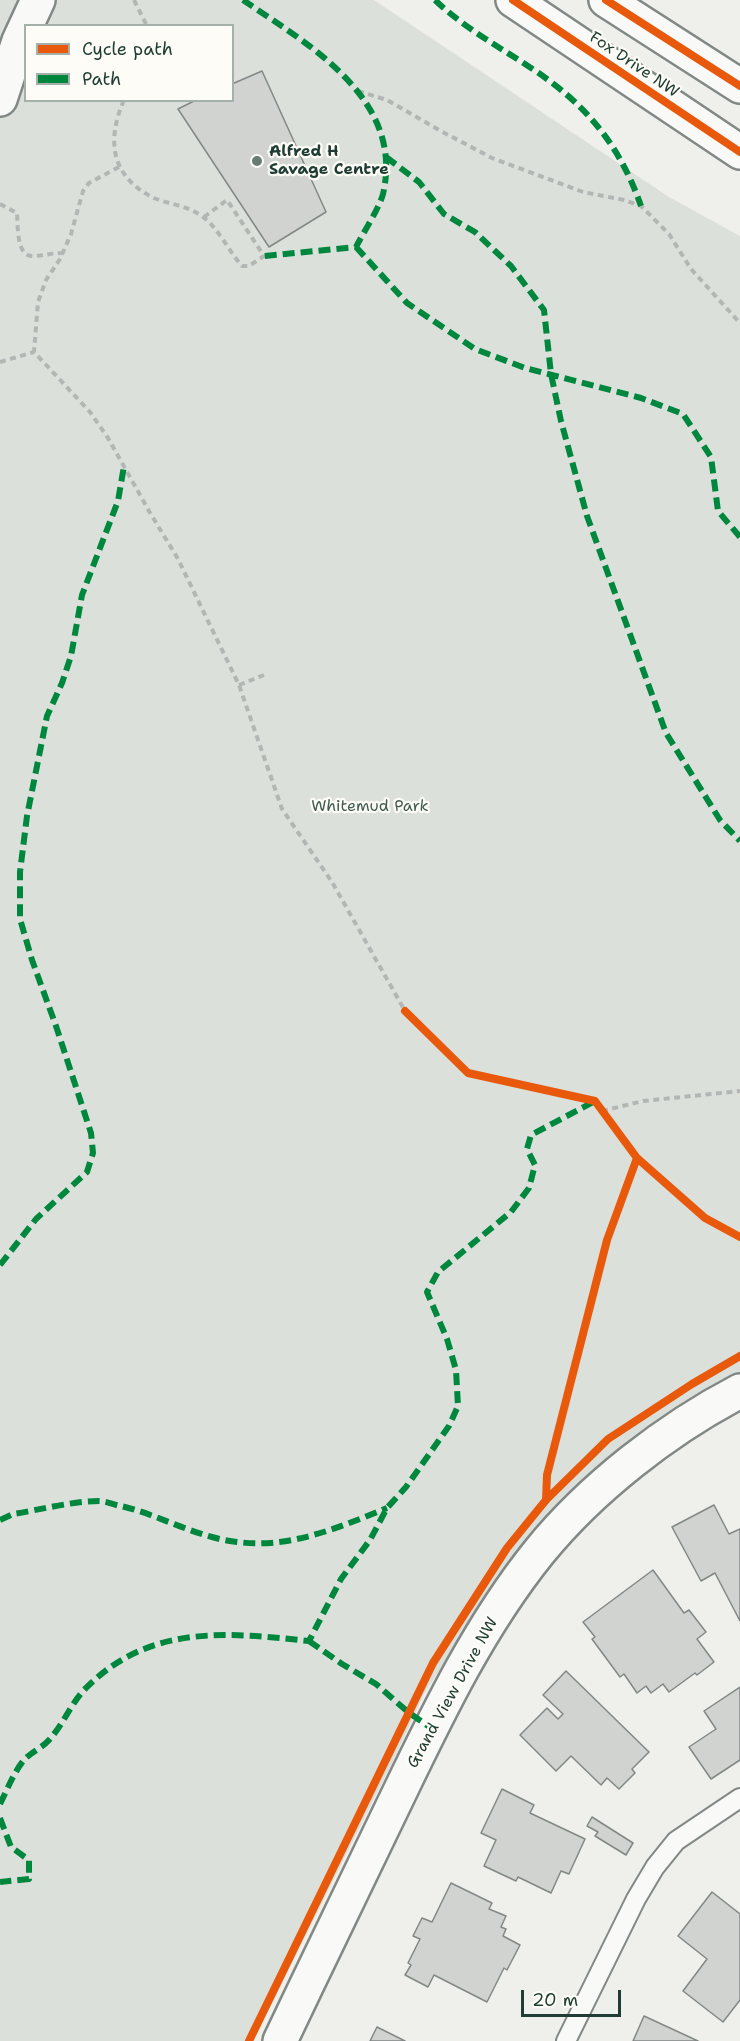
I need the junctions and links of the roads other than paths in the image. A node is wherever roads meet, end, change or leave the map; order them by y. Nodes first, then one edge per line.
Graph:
1 (38, 0) edge
2 (513, 0) edge
3 (606, 0) edge
4 (27, 24) edge
5 (24, 30) edge
6 (740, 86) edge
7 (0, 99) edge
8 (740, 152) edge
9 (740, 1391) edge
10 (740, 1798) edge
11 (280, 2041) edge
12 (566, 2041) edge

1 - 4 street
2 - 8 street, Fox Drive NW
3 - 6 street
5 - 7 street
9 - 11 street, Grand View Drive NW
10 - 12 lane

